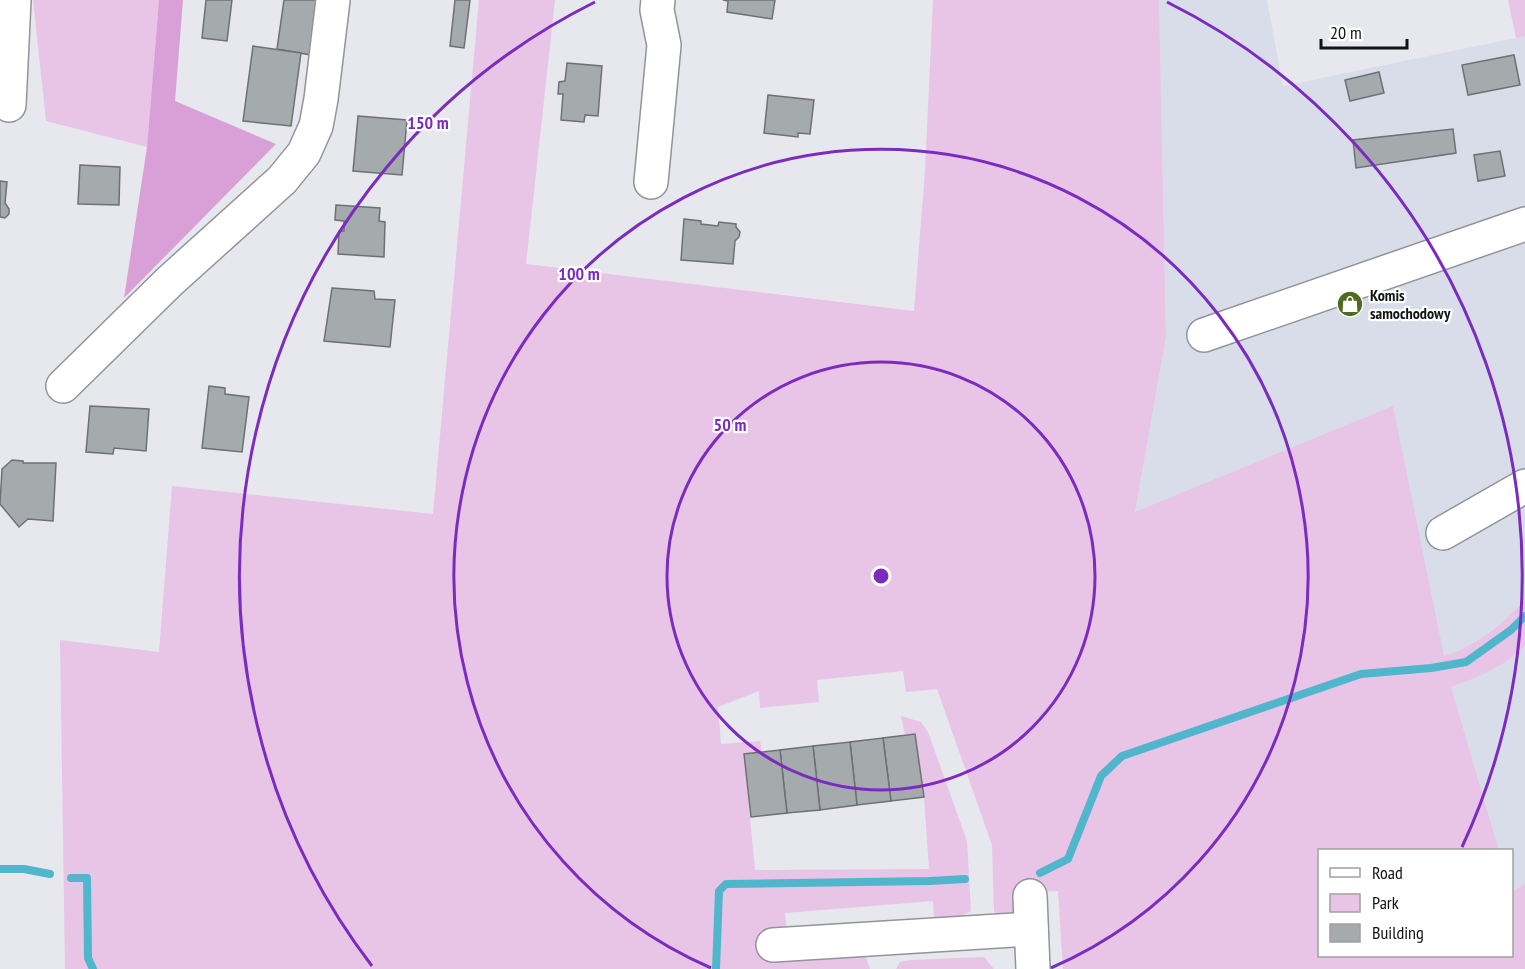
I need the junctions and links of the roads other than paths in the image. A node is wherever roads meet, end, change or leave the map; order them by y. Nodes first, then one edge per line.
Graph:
1 (14, 0) edge
2 (333, 0) edge
3 (658, 0) edge
4 (9, 105) dead end
5 (651, 182) dead end
6 (1525, 224) edge
7 (1204, 335) dead end
8 (63, 387) dead end
9 (1525, 486) edge
10 (1443, 533) dead end
11 (1030, 896) dead end
12 (1031, 929) junction
13 (773, 945) dead end
14 (1033, 969) edge

1 - 4 street
2 - 8 street
3 - 5 street
6 - 7 street
9 - 10 street
11 - 12 street
12 - 13 street
12 - 14 street

